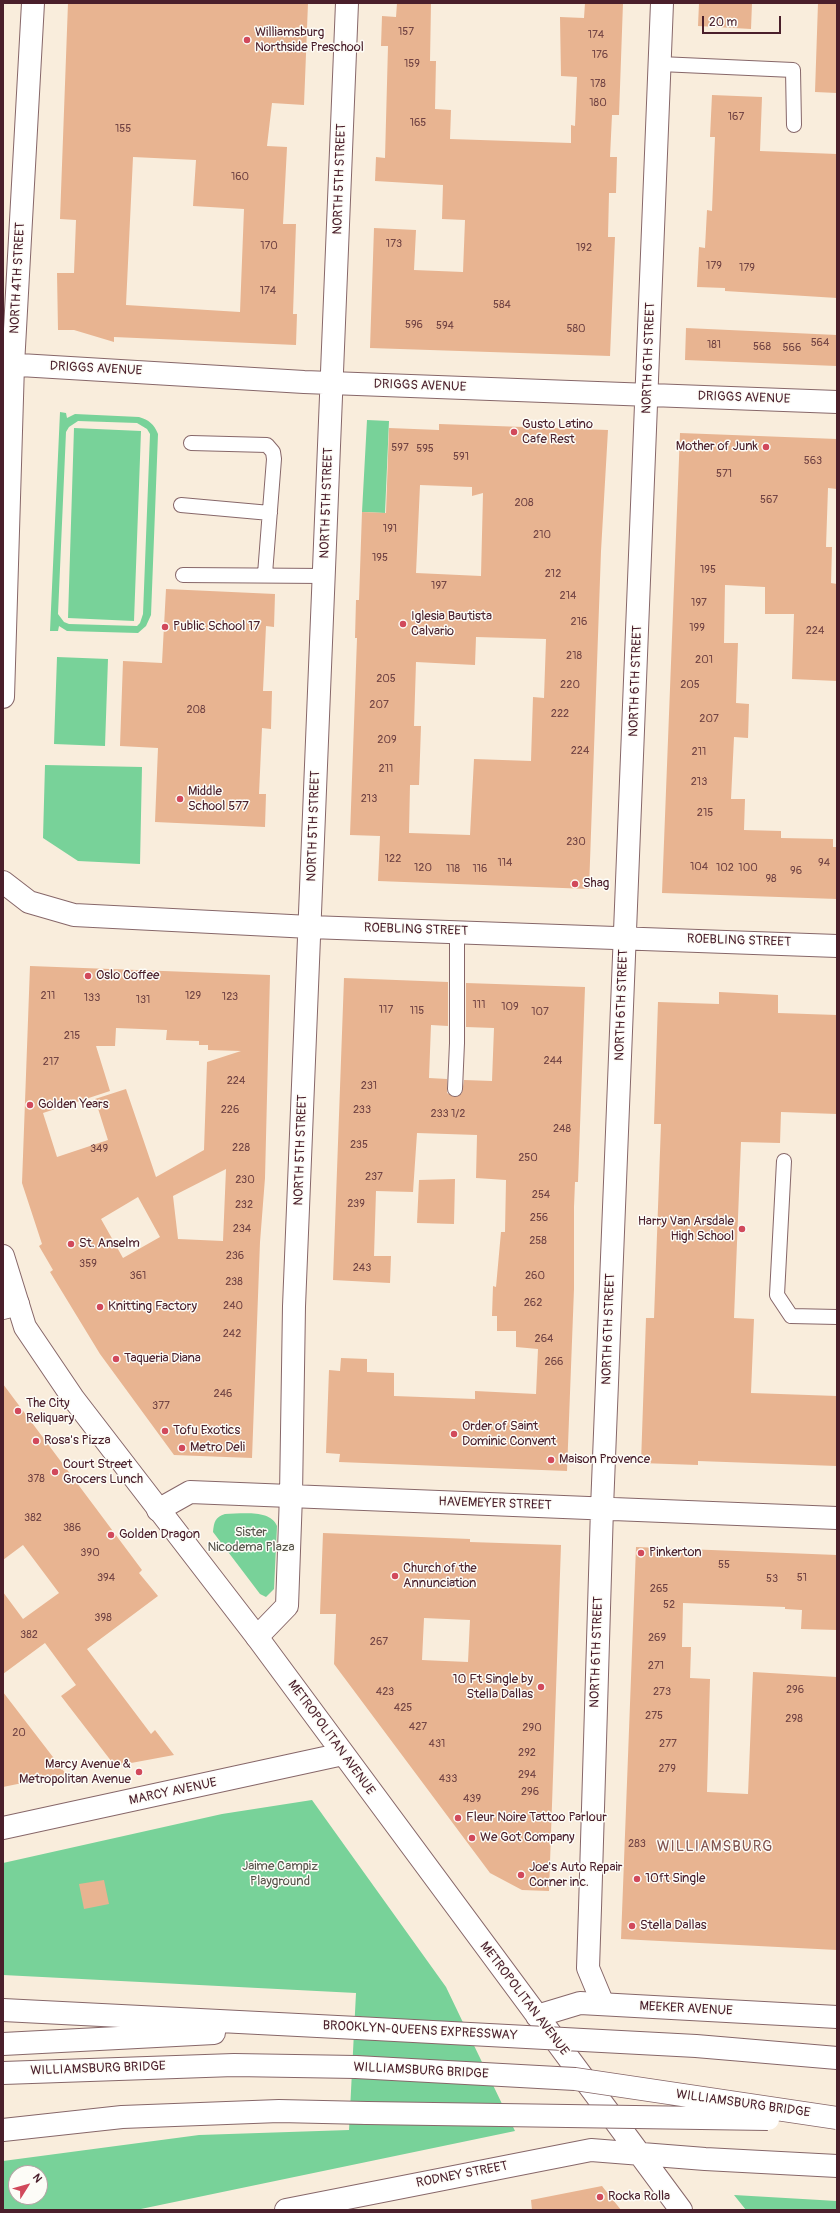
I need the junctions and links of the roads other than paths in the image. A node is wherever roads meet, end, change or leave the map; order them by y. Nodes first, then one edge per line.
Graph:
1 (32, 3) edge
2 (347, 3) edge
3 (662, 3) edge
4 (660, 64) junction
5 (794, 125) dead end
6 (8, 364) edge
7 (332, 383) junction
8 (647, 394) junction
9 (837, 402) edge
10 (192, 443) dead end
11 (181, 505) dead end
12 (270, 513) junction
13 (266, 574) junction
14 (183, 575) dead end
15 (324, 576) junction
16 (3, 697) edge
17 (3, 882) edge
18 (310, 927) junction
19 (457, 932) junction
20 (625, 937) junction
21 (837, 946) edge
22 (455, 1089) dead end
23 (784, 1161) dead end
24 (3, 1256) edge
25 (10, 1306) edge
26 (837, 1316) edge
27 (290, 1495) junction
28 (602, 1508) junction
29 (158, 1510) junction
30 (837, 1518) edge
31 (256, 1637) junction
32 (342, 1754) junction
33 (3, 1828) edge
34 (603, 2004) junction
35 (3, 2010) edge
36 (537, 2016) junction
37 (837, 2017) edge
38 (357, 2028) junction
39 (3, 2044) edge
40 (837, 2058) edge
41 (3, 2073) edge
42 (837, 2119) edge
43 (3, 2130) edge
44 (639, 2155) junction
45 (837, 2166) edge
46 (286, 2210) edge
47 (681, 2210) edge

1 - 6 main road, NORTH 4TH STREET
2 - 7 main road, NORTH 5TH STREET
3 - 4 main road, NORTH 6TH STREET
4 - 5 lane
4 - 8 main road, NORTH 6TH STREET
6 - 7 main road, DRIGGS AVENUE
6 - 16 main road, NORTH 4TH STREET
7 - 8 main road, DRIGGS AVENUE
7 - 15 main road, NORTH 5TH STREET
8 - 9 main road, DRIGGS AVENUE
8 - 20 main road, NORTH 6TH STREET
10 - 12 lane
11 - 12 lane
12 - 13 lane
13 - 14 lane
13 - 15 lane
15 - 18 main road, NORTH 5TH STREET
17 - 18 main road, ROEBLING STREET
18 - 19 main road, ROEBLING STREET
18 - 27 main road, NORTH 5TH STREET
19 - 20 main road, ROEBLING STREET
19 - 22 lane
20 - 21 main road, ROEBLING STREET
20 - 28 main road, NORTH 6TH STREET
23 - 26 lane
24 - 25 main road, METROPOLITAN AVENUE
25 - 29 main road, METROPOLITAN AVENUE
27 - 28 main road, HAVEMEYER STREET
27 - 29 main road, HAVEMEYER STREET
27 - 31 main road, NORTH 5TH STREET
28 - 30 main road, HAVEMEYER STREET
28 - 34 main road, NORTH 6TH STREET
29 - 31 main road, METROPOLITAN AVENUE
31 - 32 main road, METROPOLITAN AVENUE
32 - 33 main road, MARCY AVENUE
32 - 36 main road, METROPOLITAN AVENUE
34 - 36 main road, MEEKER AVENUE
34 - 37 main road, MEEKER AVENUE
35 - 38 main road, BROOKLYN-QUEENS EXPRESSWAY
36 - 44 main road, METROPOLITAN AVENUE
38 - 39 main road
38 - 40 main road, BROOKLYN-QUEENS EXPRESSWAY, bridge
41 - 42 main road, WILLIAMSBURG BRIDGE, bridge
42 - 43 main road, bridge
44 - 45 main road
44 - 46 main road, RODNEY STREET
44 - 47 main road, METROPOLITAN AVENUE

